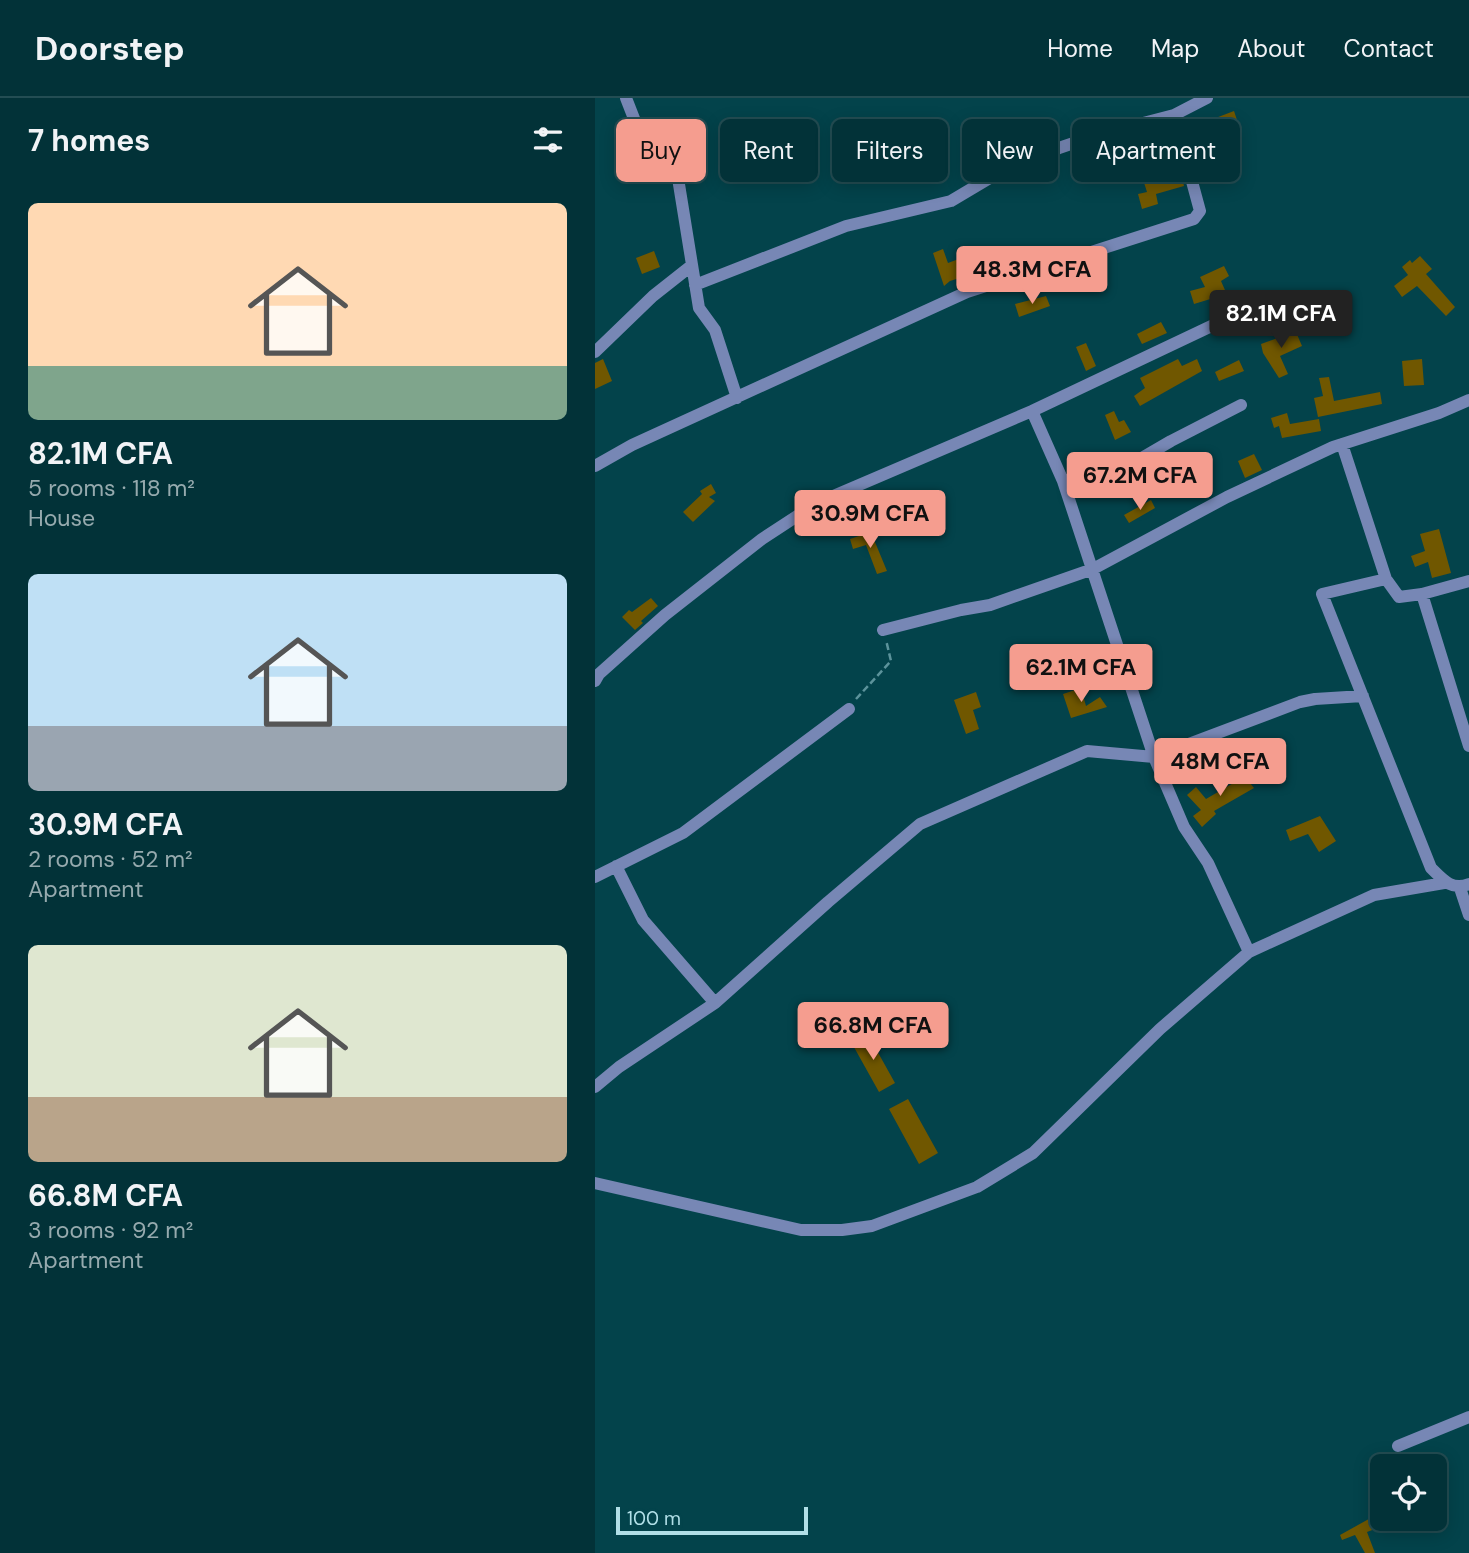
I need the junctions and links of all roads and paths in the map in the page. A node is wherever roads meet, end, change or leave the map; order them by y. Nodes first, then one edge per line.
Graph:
1 (626, 98) edge
2 (1207, 98) edge
3 (1174, 115) junction
4 (691, 266) junction
5 (695, 285) junction
6 (1222, 321) dead end
7 (595, 352) edge
8 (737, 398) junction
9 (1469, 400) edge
10 (1241, 405) dead end
11 (1032, 411) junction
12 (1342, 444) junction
13 (595, 466) edge
14 (1063, 481) junction
15 (1093, 569) junction
16 (1386, 579) junction
17 (1469, 581) edge
18 (1422, 594) junction
19 (883, 631) joint
20 (595, 681) edge
21 (1363, 696) junction
22 (849, 709) joint
23 (1469, 746) edge
24 (1154, 757) junction
25 (616, 866) junction
26 (595, 877) edge
27 (1444, 883) junction
28 (1464, 886) edge
29 (1469, 915) edge
30 (1249, 952) junction
31 (715, 1003) junction
32 (595, 1087) edge
33 (595, 1183) edge
34 (1469, 1417) edge
35 (1398, 1446) dead end

1 - 4 street
2 - 3 street
3 - 5 street
3 - 8 street
4 - 5 street
4 - 7 street
5 - 8 street
6 - 11 street
8 - 13 street
9 - 12 street
10 - 14 street
11 - 14 street
11 - 20 street
12 - 15 street
12 - 16 street
14 - 15 street
15 - 19 street
15 - 24 street
16 - 18 street
16 - 21 street
17 - 18 street
18 - 23 street
19 - 22 path
21 - 24 street
21 - 27 street
22 - 25 street
24 - 30 street
24 - 31 street
25 - 26 street
25 - 31 street
27 - 28 street
27 - 30 street
28 - 29 street
30 - 33 street
31 - 32 street
34 - 35 street

